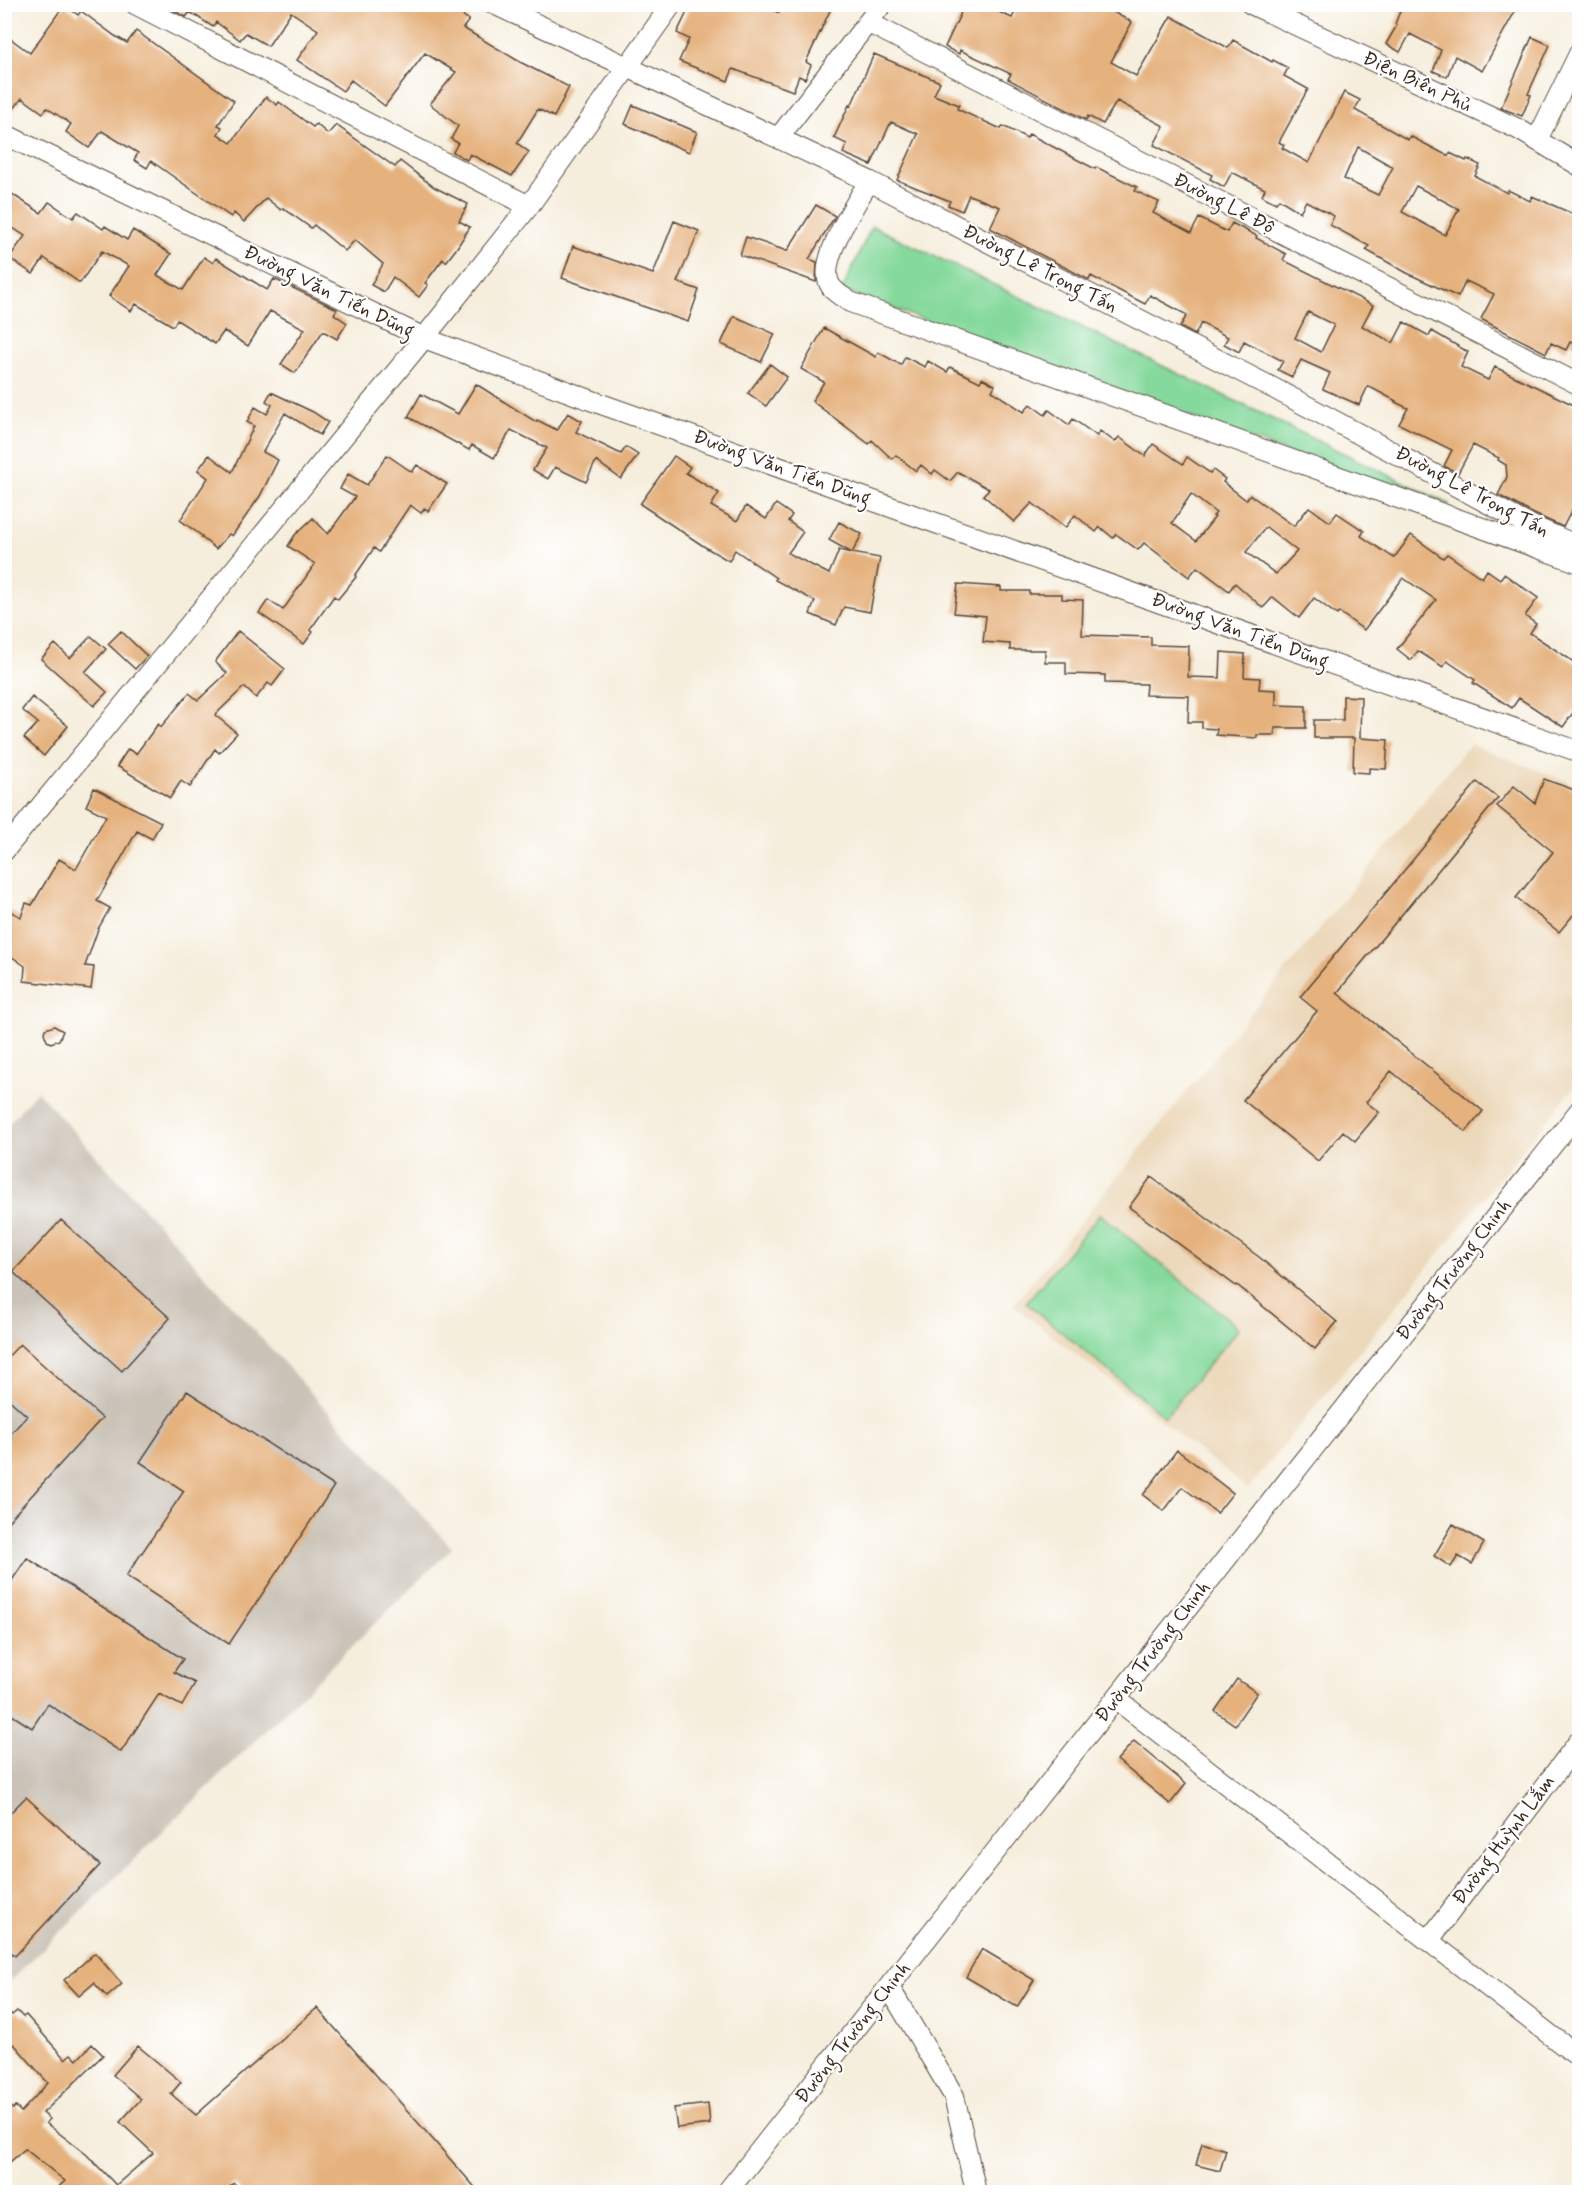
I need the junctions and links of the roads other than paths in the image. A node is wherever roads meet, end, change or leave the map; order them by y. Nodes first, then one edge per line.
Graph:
1 (135, 4) edge
2 (494, 4) edge
3 (672, 4) edge
4 (882, 4) edge
5 (1251, 4) edge
6 (869, 23) junction
7 (1580, 52) edge
8 (627, 68) junction
9 (4, 134) edge
10 (779, 137) junction
11 (1537, 140) junction
12 (1580, 166) edge
13 (869, 181) junction
14 (529, 206) junction
15 (424, 338) junction
16 (1580, 385) edge
17 (1580, 548) edge
18 (1580, 563) edge
19 (1580, 752) edge
20 (4, 851) edge
21 (1580, 1110) edge
22 (1116, 1699) junction
23 (1580, 1740) edge
24 (1429, 1940) junction
25 (890, 1987) junction
26 (1580, 2058) edge
27 (727, 2193) edge
28 (976, 2193) edge

1 - 14 street
2 - 8 street, Đường Lê Trọng Tấn
3 - 8 street
4 - 6 street
5 - 11 street, Điện Biên Phủ
6 - 10 street
6 - 16 street, Đường Lê Độ
7 - 11 street
8 - 10 street, Đường Lê Trọng Tấn
8 - 14 street
9 - 15 street, Đường Văn Tiến Dũng
10 - 13 street, Đường Lê Trọng Tấn
11 - 12 street, Điện Biên Phủ
13 - 17 street, Đường Lê Trọng Tấn
13 - 18 street
14 - 15 street
15 - 19 street, Đường Văn Tiến Dũng
15 - 20 street
21 - 22 street, Đường Trường Chinh
22 - 24 street
22 - 25 street, Đường Trường Chinh
23 - 24 street, Đường Huỳnh Lắm
24 - 26 street
25 - 27 street, Đường Trường Chinh
25 - 28 street

